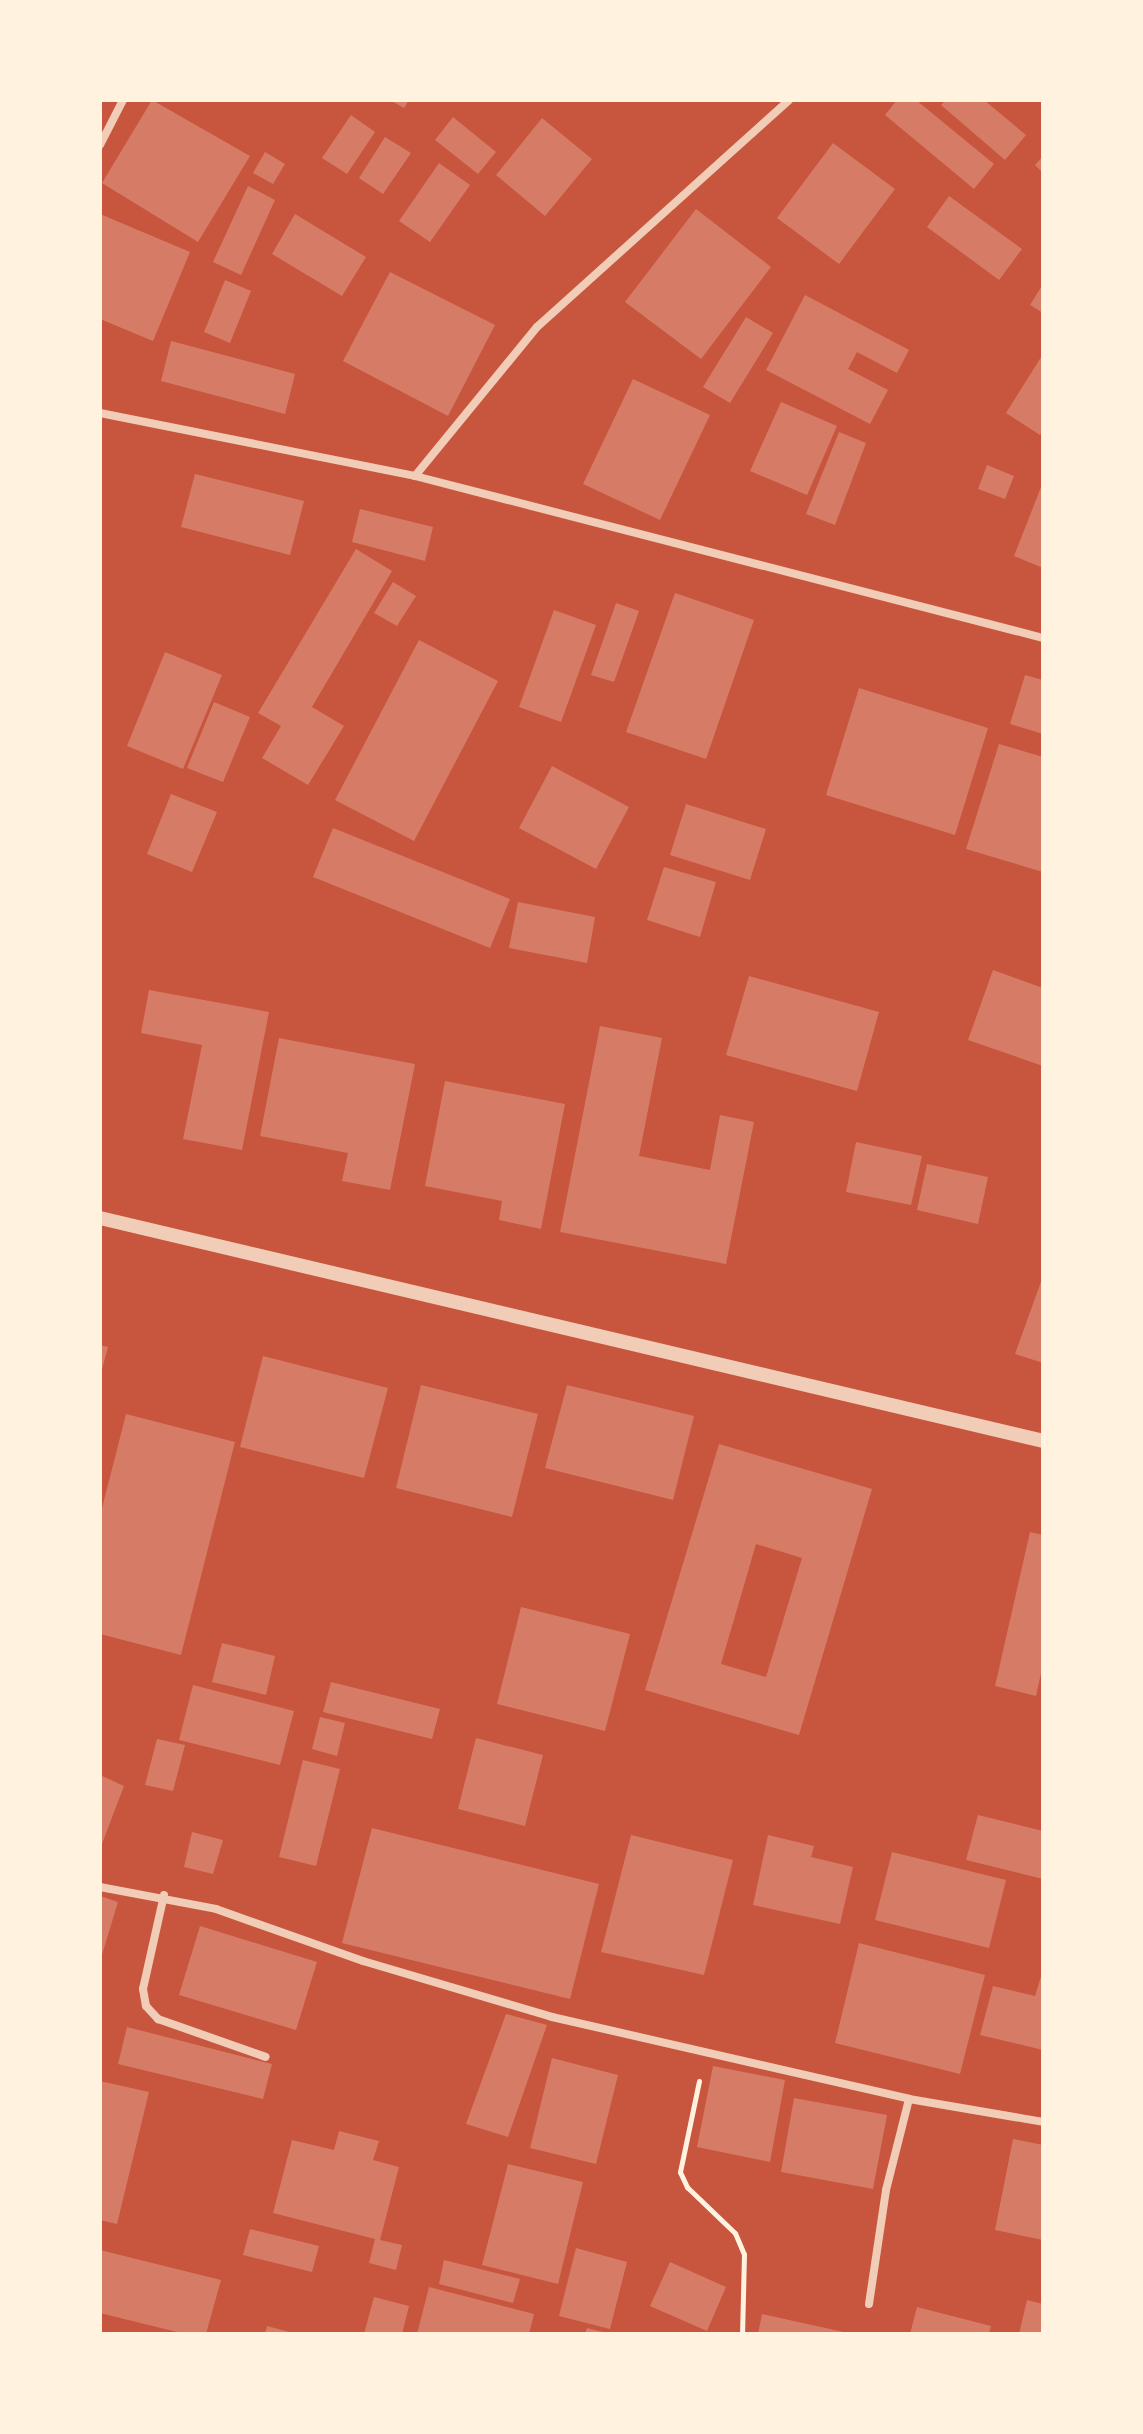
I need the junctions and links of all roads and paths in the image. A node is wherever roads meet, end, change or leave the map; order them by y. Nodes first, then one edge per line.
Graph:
1 (123, 100) edge
2 (789, 100) edge
3 (100, 145) edge
4 (100, 413) edge
5 (415, 476) junction
6 (1043, 638) edge
7 (100, 1218) edge
8 (1043, 1441) edge
9 (100, 1887) edge
10 (164, 1895) junction
11 (705, 2052) junction
12 (266, 2057) dead end
13 (909, 2099) junction
14 (1043, 2122) edge
15 (869, 2304) dead end
16 (742, 2334) edge

1 - 3 street
2 - 5 street
4 - 5 street
5 - 6 street
7 - 8 street
9 - 10 street
10 - 11 street
10 - 12 street
11 - 13 street
11 - 16 path
13 - 14 street
13 - 15 street

